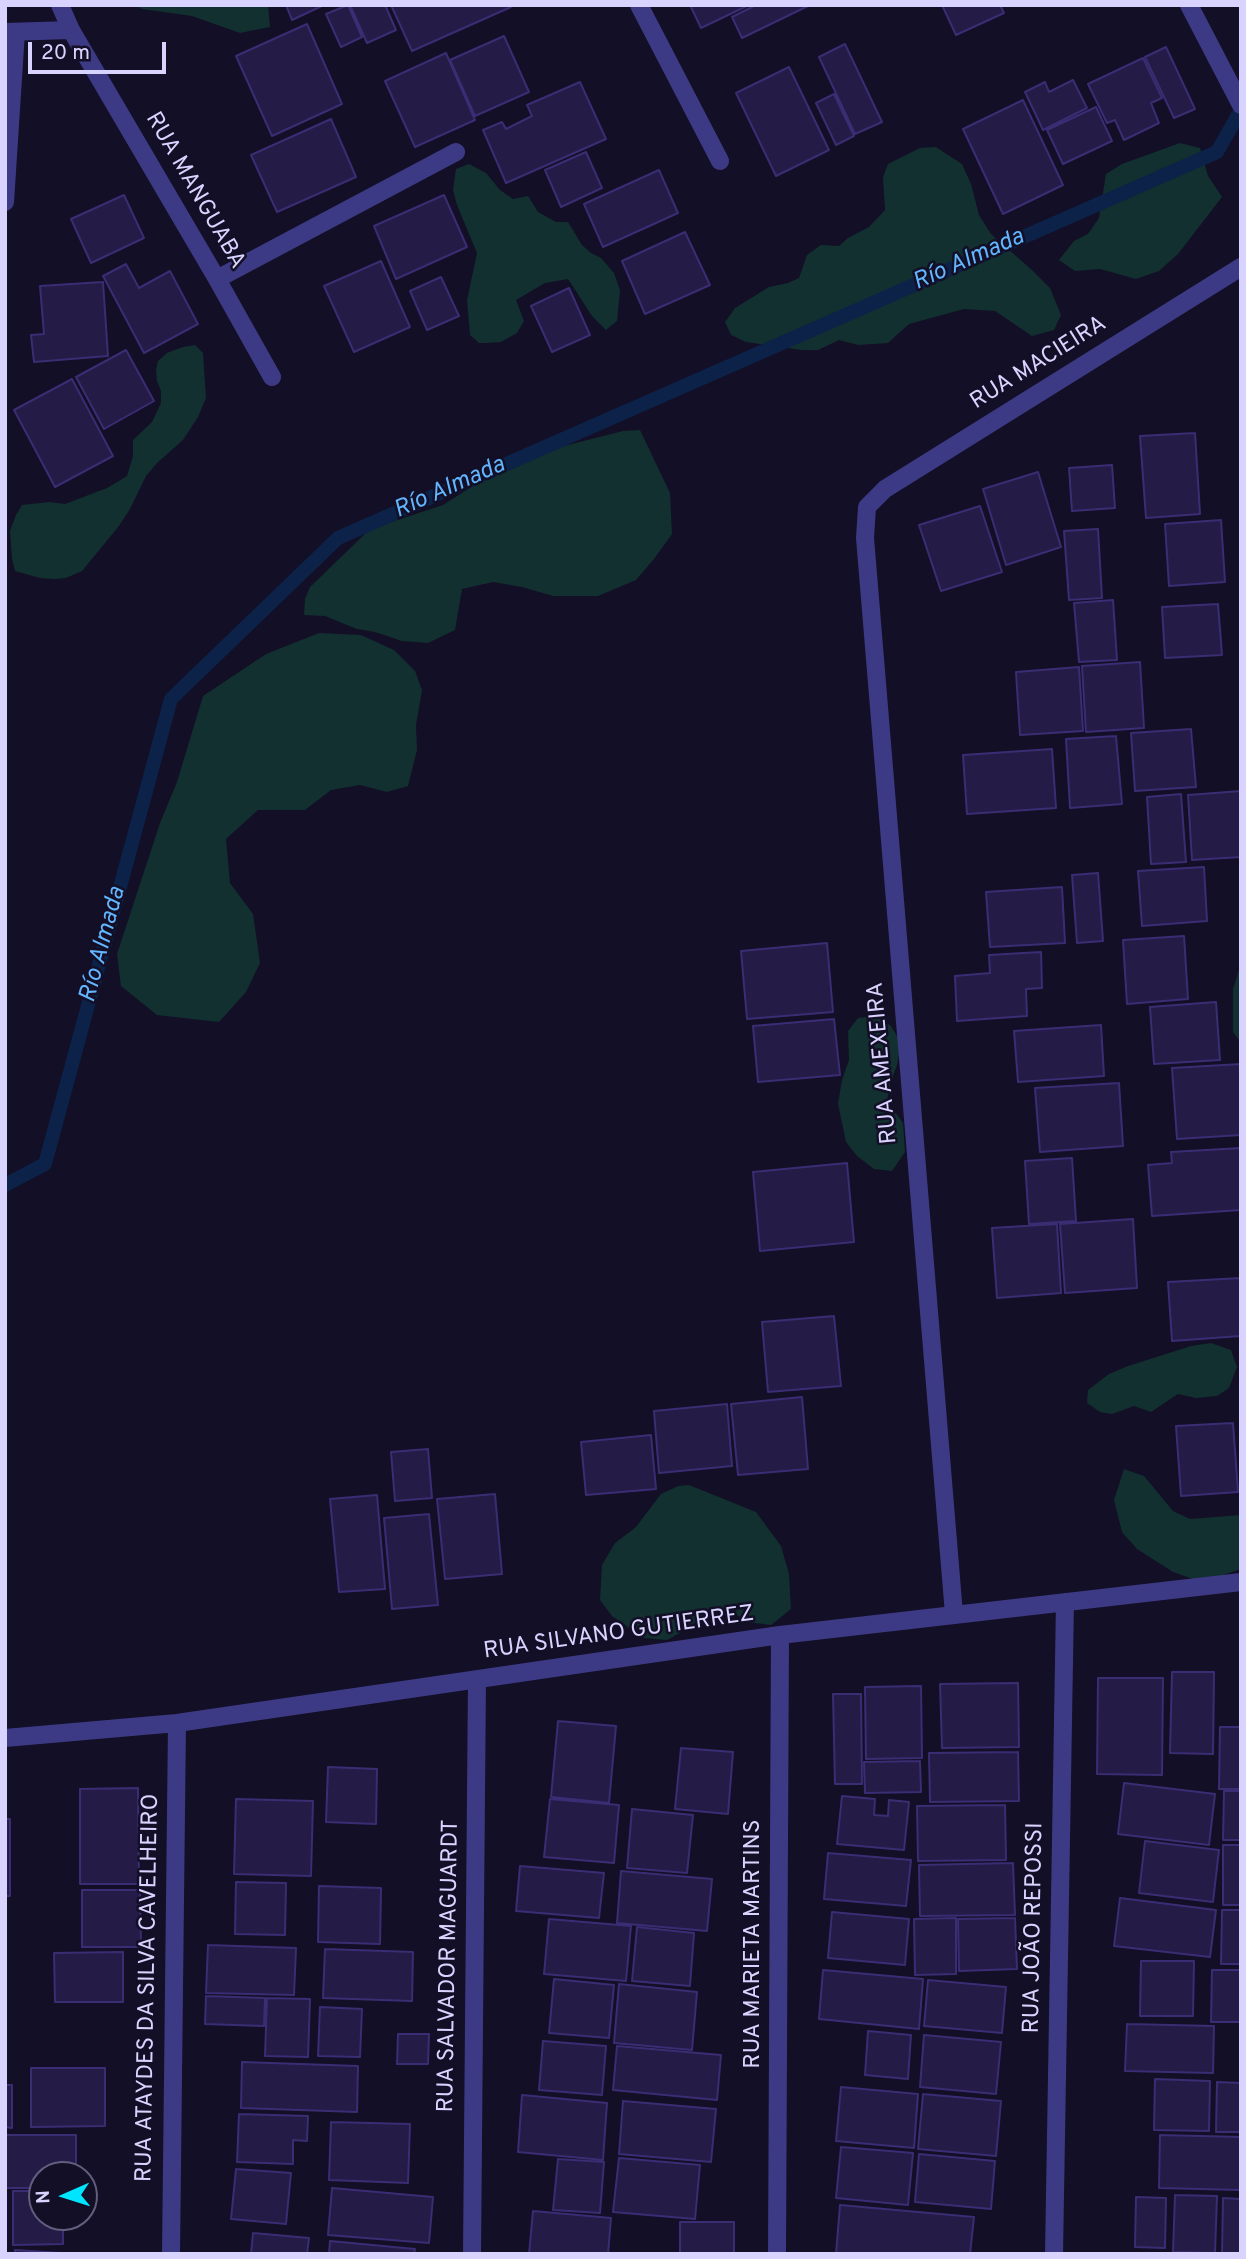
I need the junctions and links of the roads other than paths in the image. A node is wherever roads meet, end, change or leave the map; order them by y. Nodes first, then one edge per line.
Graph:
1 (60, 5) edge
2 (639, 5) edge
3 (1189, 5) edge
4 (71, 30) junction
5 (11, 32) edge
6 (1241, 105) edge
7 (456, 152) dead end
8 (720, 161) dead end
9 (5, 202) edge
10 (1241, 267) edge
11 (217, 279) junction
12 (271, 377) dead end
13 (867, 507) joint
14 (1241, 1581) edge
15 (1065, 1602) junction
16 (954, 1614) junction
17 (780, 1635) junction
18 (477, 1679) junction
19 (177, 1723) junction
20 (5, 1738) edge
21 (171, 2254) edge
22 (472, 2254) edge
23 (776, 2254) edge
24 (1054, 2254) edge

1 - 4 street, RUA MANGUABA
2 - 8 street
3 - 6 street
4 - 5 street
4 - 11 street, RUA MANGUABA
5 - 9 street
7 - 11 street
10 - 13 street, RUA MACIEIRA
11 - 12 street, RUA MANGUABA
13 - 16 street, RUA AMEXEIRA
14 - 15 street, RUA SILVANO GUTIERREZ
15 - 16 street, RUA SILVANO GUTIERREZ
15 - 24 street, RUA JOÃO REPOSSI
16 - 17 street, RUA SILVANO GUTIERREZ
17 - 18 street, RUA SILVANO GUTIERREZ
17 - 23 street, RUA MARIETA MARTINS
18 - 19 street, RUA SILVANO GUTIERREZ
18 - 22 street, RUA SALVADOR MAGUARDT
19 - 20 street, RUA SILVANO GUTIERREZ
19 - 21 street, RUA ATAYDES DA SILVA CAVELHEIRO

